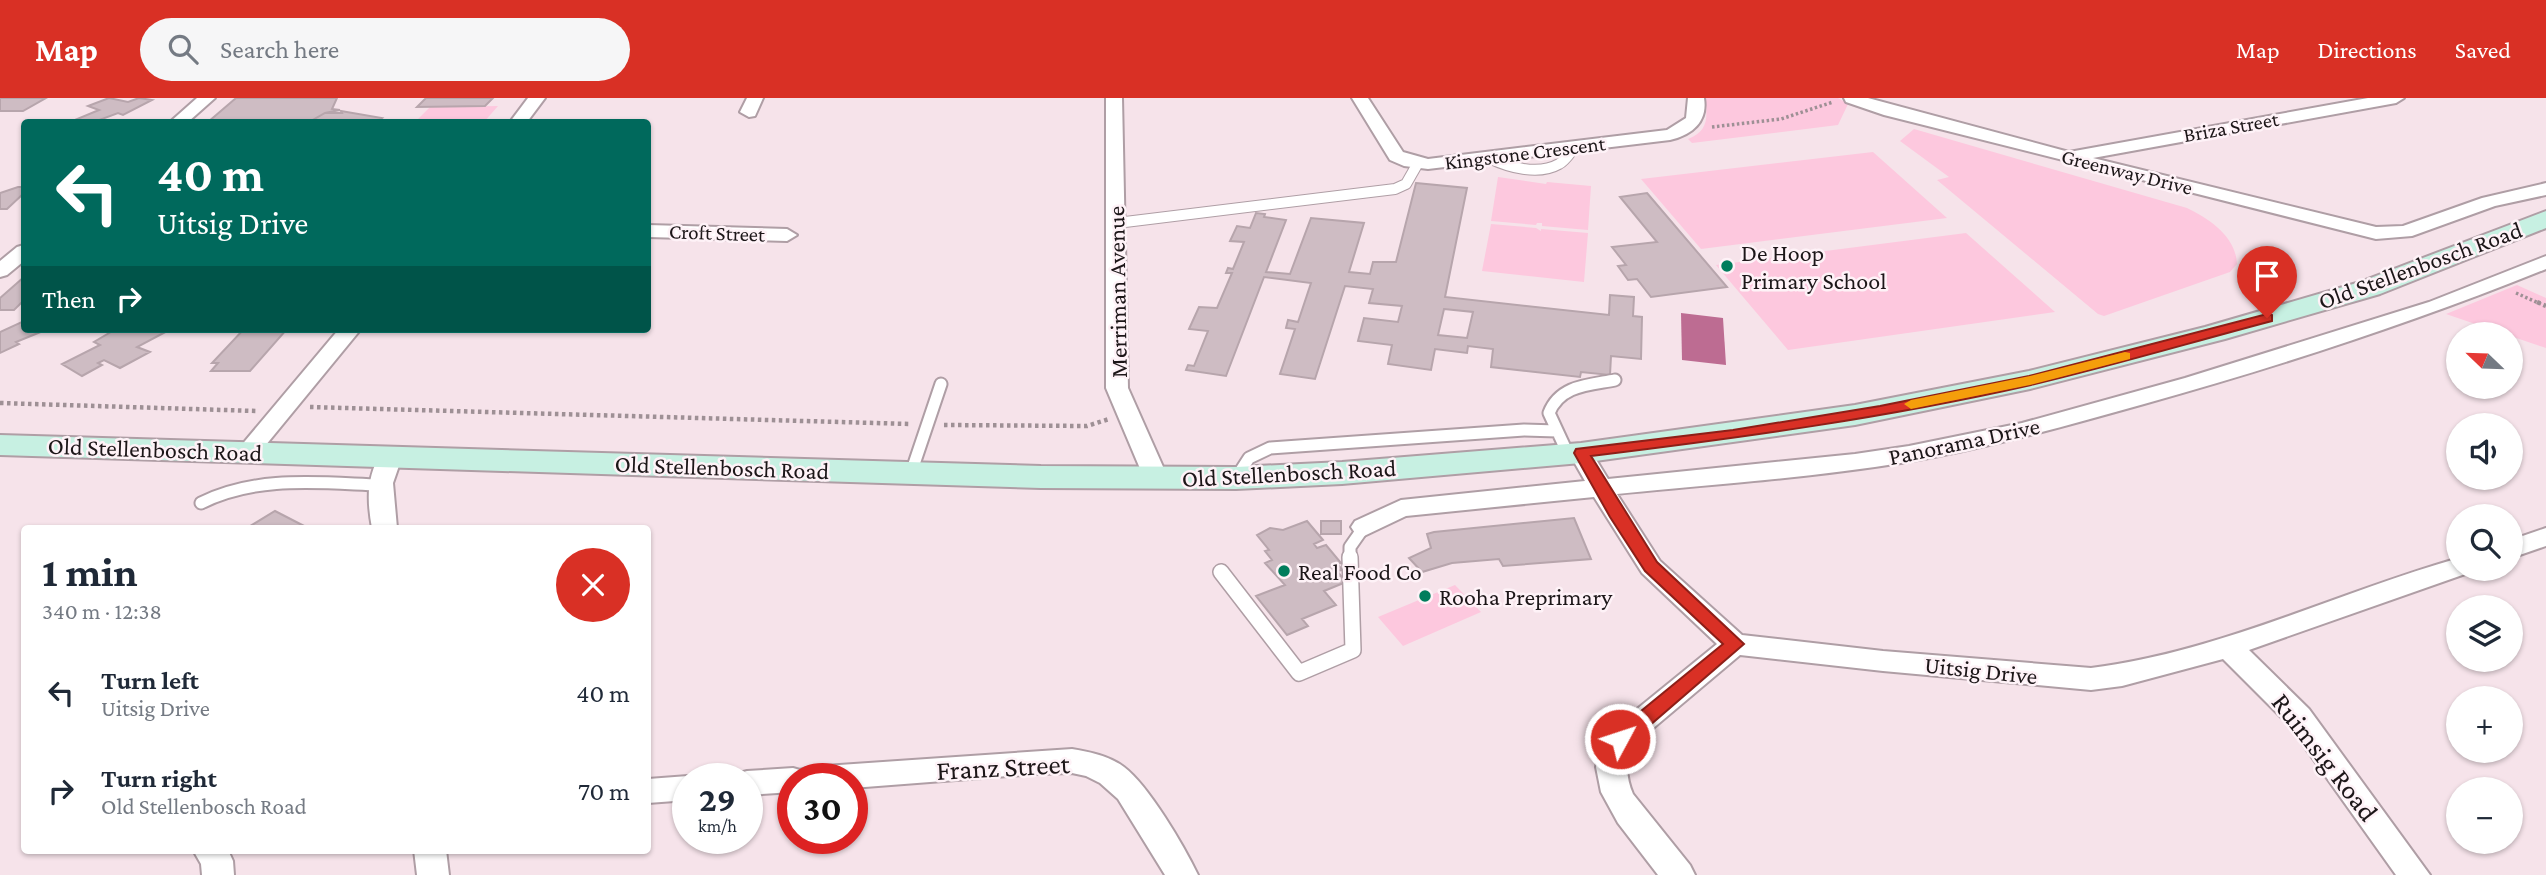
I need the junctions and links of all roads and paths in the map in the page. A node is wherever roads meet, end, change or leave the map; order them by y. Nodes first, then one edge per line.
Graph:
1 (207, 98) edge
2 (537, 98) edge
3 (1114, 98) edge
4 (1360, 98) edge
5 (1696, 98) edge
6 (1844, 98) edge
7 (1852, 98) edge
8 (2396, 98) edge
9 (182, 119) edge
10 (520, 119) edge
11 (1682, 131) junction
12 (2067, 158) junction
13 (1418, 163) junction
14 (2546, 190) edge
15 (2546, 219) edge
16 (1117, 223) junction
17 (651, 231) edge
18 (787, 236) dead end
19 (21, 254) edge
20 (2546, 262) edge
21 (0, 271) edge
22 (347, 333) edge
23 (1615, 380) dead end
24 (941, 384) dead end
25 (0, 403) edge
26 (285, 409) junction
27 (1126, 413) junction
28 (927, 424) junction
29 (0, 444) edge
30 (1569, 446) junction
31 (248, 452) junction
32 (385, 471) junction
33 (911, 473) junction
34 (1156, 478) junction
35 (1603, 490) junction
36 (201, 503) dead end
37 (384, 525) edge
38 (1364, 527) joint
39 (2546, 537) edge
40 (2523, 545) edge
41 (1221, 572) dead end
42 (2446, 572) edge
43 (1735, 644) junction
44 (2228, 647) junction
45 (868, 775) edge
46 (672, 789) edge
47 (651, 791) edge
48 (212, 854) edge
49 (430, 854) edge
50 (218, 875) edge
51 (433, 875) edge
52 (1182, 875) edge
53 (1679, 875) edge
54 (2414, 875) edge

1 - 9 street
2 - 10 street
3 - 16 street, Merriman Avenue
4 - 13 street, Kingstone Crescent
5 - 11 street
6 - 11 path
7 - 12 street, Greenway Drive
8 - 12 street, Briza Street
11 - 13 street, Kingstone Crescent
12 - 14 street, Greenway Drive
13 - 16 lane
15 - 30 street, Old Stellenbosch Road
16 - 27 street, Merriman Avenue
17 - 18 street, Croft Street
19 - 21 street
20 - 35 street, Panorama Drive
22 - 26 street
23 - 30 lane
24 - 28 lane
25 - 26 path
26 - 28 path
26 - 31 street
27 - 28 path
27 - 34 street, Merriman Avenue
28 - 33 lane
29 - 31 street, Old Stellenbosch Road
30 - 34 street, Old Stellenbosch Road
30 - 35 street
31 - 32 street, Old Stellenbosch Road
32 - 33 street, Old Stellenbosch Road
32 - 36 lane
32 - 37 street
33 - 34 street, Old Stellenbosch Road
35 - 38 street, Panorama Drive
35 - 43 street
38 - 41 lane
39 - 40 street
42 - 44 street, Uitsig Drive
43 - 44 street, Uitsig Drive
43 - 53 street
44 - 54 street, Ruimsig Road
45 - 52 street, Franz Street
46 - 47 street
48 - 50 street
49 - 51 street

